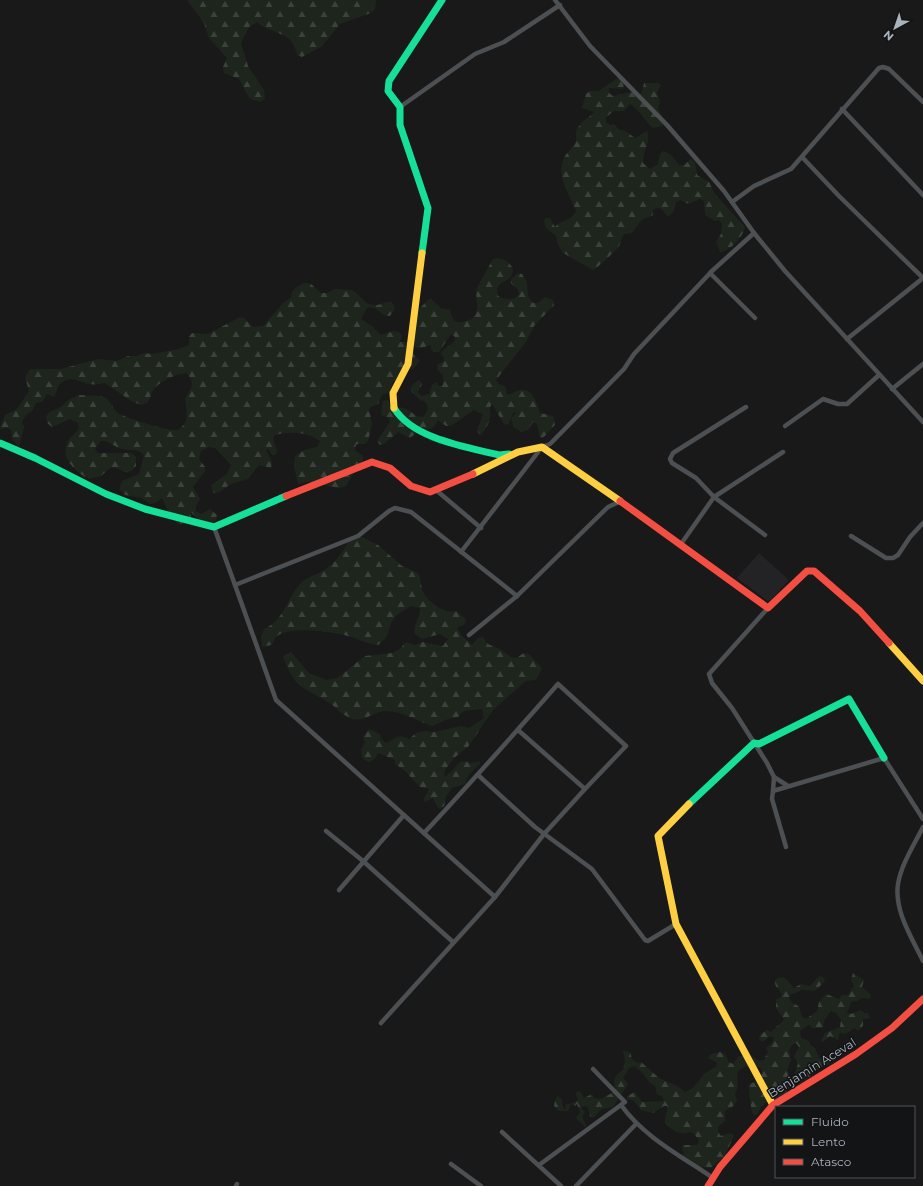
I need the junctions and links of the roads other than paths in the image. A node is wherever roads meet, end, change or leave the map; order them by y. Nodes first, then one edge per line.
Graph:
1 (442, 0) edge
2 (555, 0) edge
3 (560, 5) junction
4 (923, 102) edge
5 (400, 107) junction
6 (842, 109) junction
7 (802, 157) junction
8 (923, 195) edge
9 (732, 202) junction
10 (754, 233) junction
11 (710, 274) junction
12 (923, 278) edge
13 (755, 318) dead end
14 (847, 339) junction
15 (923, 364) edge
16 (879, 375) junction
17 (892, 389) junction
18 (746, 407) dead end
19 (923, 422) edge
20 (785, 426) dead end
21 (0, 443) edge
22 (542, 447) junction
23 (783, 452) dead end
24 (511, 454) junction
25 (436, 490) junction
26 (714, 497) junction
27 (621, 501) junction
28 (923, 523) edge
29 (214, 527) junction
30 (480, 528) junction
31 (765, 535) dead end
32 (851, 536) dead end
33 (681, 544) junction
34 (462, 552) junction
35 (234, 585) junction
36 (517, 596) junction
37 (768, 608) junction
38 (469, 635) dead end
39 (923, 681) edge
40 (518, 730) junction
41 (754, 743) junction
42 (884, 758) junction
43 (478, 775) junction
44 (774, 778) junction
45 (788, 786) junction
46 (585, 789) junction
47 (773, 791) junction
48 (404, 815) junction
49 (923, 818) edge
50 (923, 827) edge
51 (326, 831) dead end
52 (424, 833) junction
53 (544, 834) junction
54 (786, 847) dead end
55 (363, 861) junction
56 (339, 890) dead end
57 (495, 897) junction
58 (676, 924) junction
59 (454, 942) junction
60 (923, 961) edge
61 (923, 999) edge
62 (381, 1023) dead end
63 (593, 1069) dead end
64 (621, 1105) junction
65 (773, 1105) junction
66 (636, 1124) junction
67 (502, 1132) dead end
68 (451, 1164) dead end
69 (539, 1165) junction
70 (713, 1178) junction
71 (481, 1186) edge
72 (561, 1186) edge
73 (576, 1186) edge
74 (708, 1186) edge

1 - 5 street
2 - 3 street
3 - 5 street
3 - 9 street
4 - 6 street
5 - 24 street
6 - 7 street
6 - 8 street
7 - 9 street
7 - 12 street
9 - 10 street
10 - 11 street
10 - 14 street
11 - 13 street
11 - 22 street
12 - 14 street
14 - 16 street
15 - 17 street
16 - 17 street
16 - 20 street
17 - 19 street
18 - 26 street
21 - 29 street
22 - 24 street
22 - 27 street
22 - 30 street
23 - 26 street
24 - 25 street
25 - 29 street
25 - 30 street
26 - 31 street
26 - 33 street
27 - 33 street
27 - 36 street
28 - 32 street
29 - 35 street
30 - 34 street
33 - 37 street
34 - 35 street
34 - 36 street
35 - 48 street
36 - 38 street
37 - 39 street
37 - 41 street
40 - 43 street
40 - 46 street
40 - 46 street
41 - 42 street
41 - 44 street
41 - 58 street
42 - 45 street
42 - 49 street
43 - 52 street
43 - 53 street
44 - 45 street
44 - 47 street
45 - 47 street
46 - 53 street
47 - 54 street
48 - 52 street
48 - 55 street
50 - 60 street
51 - 55 street
52 - 57 street
53 - 57 street
53 - 58 street
55 - 56 street
55 - 59 street
57 - 59 street
58 - 65 street
59 - 62 street
61 - 65 street, Benjamín Aceval
63 - 64 street
64 - 66 street
64 - 69 street
65 - 70 street, Benjamín Aceval
66 - 70 street
66 - 73 street
67 - 69 street
68 - 71 street
69 - 72 street
70 - 74 street, Benjamín Aceval

